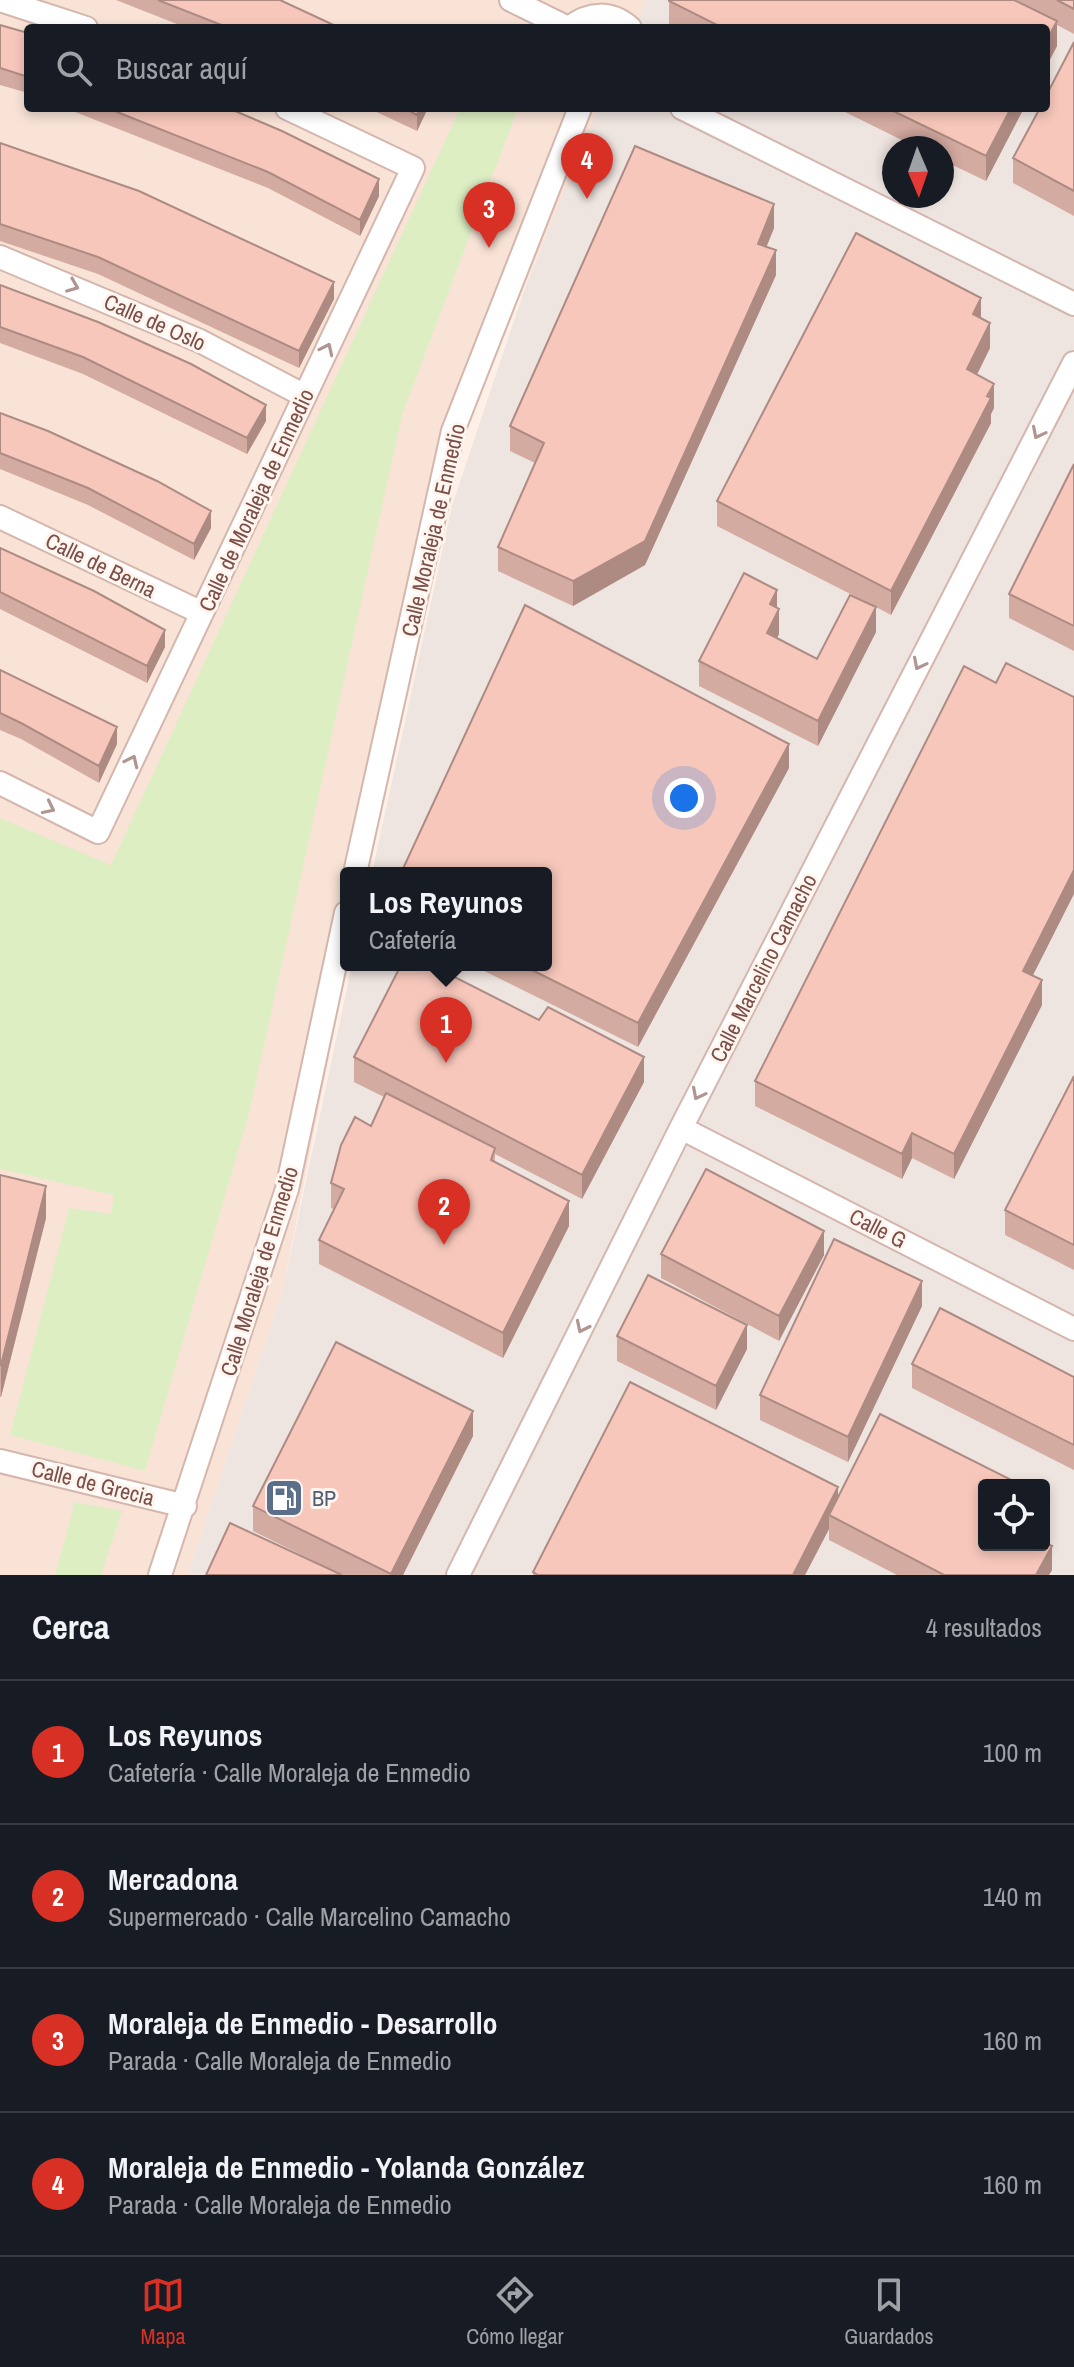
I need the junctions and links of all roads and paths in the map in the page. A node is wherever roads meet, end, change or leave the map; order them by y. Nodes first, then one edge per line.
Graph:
1 (0, 0) edge
2 (511, 0) edge
3 (622, 15) edge
4 (74, 24) edge
5 (561, 24) edge
6 (576, 24) edge
7 (295, 112) edge
8 (578, 112) edge
9 (690, 112) edge
10 (0, 257) edge
11 (1074, 304) edge
12 (1074, 363) edge
13 (305, 396) junction
14 (0, 517) edge
15 (202, 613) junction
16 (0, 783) edge
17 (356, 867) edge
18 (340, 941) edge
19 (681, 1128) junction
20 (1074, 1329) edge
21 (0, 1461) edge
22 (185, 1506) junction
23 (160, 1575) edge
24 (458, 1575) edge

1 - 4 street
2 - 5 street
3 - 6 street
13 -> 7 street, Calle de Moraleja de Enmedio
8 - 17 street, Calle Moraleja de Enmedio
9 - 11 street
10 -> 13 street, Calle de Oslo
12 -> 19 street, Calle Marcelino Camacho
13 - 15 street, Calle de Moraleja de Enmedio
14 - 15 street, Calle de Berna
16 -> 15 street, Calle de Moraleja de Enmedio
18 - 22 street, Calle Moraleja de Enmedio
19 - 20 street, Calle G
19 -> 24 street, Calle Marcelino Camacho
21 - 22 street, Calle de Grecia
22 - 23 street, Calle Moraleja de Enmedio

